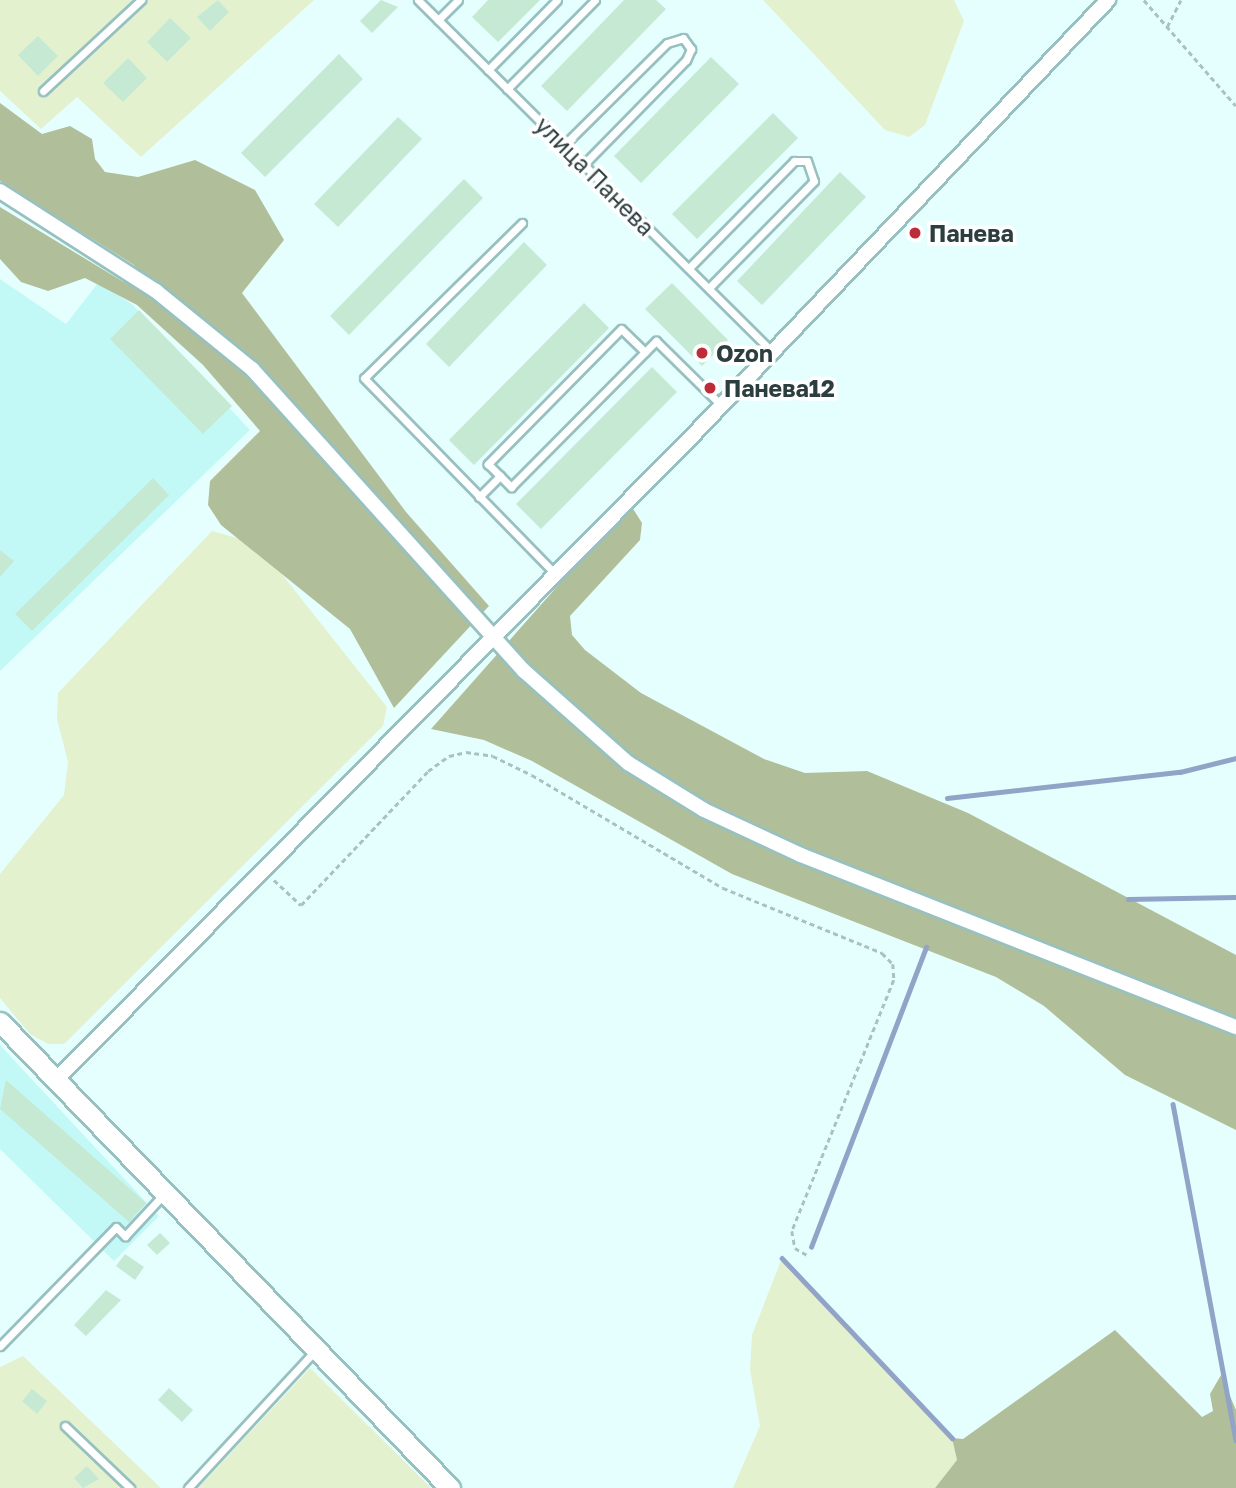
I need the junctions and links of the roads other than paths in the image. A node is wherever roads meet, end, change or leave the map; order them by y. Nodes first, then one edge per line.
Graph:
1 (141, 0) edge
2 (458, 0) edge
3 (557, 0) edge
4 (595, 0) edge
5 (1108, 0) edge
6 (421, 1) edge
7 (438, 20) junction
8 (488, 70) junction
9 (508, 89) junction
10 (43, 91) dead end
11 (563, 146) junction
12 (583, 165) junction
13 (0, 191) edge
14 (522, 223) dead end
15 (689, 268) junction
16 (709, 288) junction
17 (772, 351) junction
18 (645, 352) junction
19 (721, 405) junction
20 (500, 476) junction
21 (479, 497) junction
22 (554, 573) junction
23 (492, 635) junction
24 (0, 1022) edge
25 (1236, 1027) edge
26 (55, 1082) junction
27 (164, 1194) junction
28 (0, 1346) edge
29 (316, 1350) junction
30 (65, 1426) dead end
31 (130, 1488) edge
32 (188, 1488) edge
33 (450, 1488) edge

1 - 10 lane
2 - 7 lane
3 - 8 lane
4 - 9 lane
5 - 17 street
6 - 7 lane, улица Панева
7 - 8 lane, улица Панева
8 - 9 lane, улица Панева
9 - 11 lane, улица Панева
11 - 12 lane, улица Панева
11 - 12 lane
12 - 15 lane, улица Панева
13 - 23 street
14 - 21 lane
15 - 16 lane, улица Панева
15 - 16 lane
16 - 17 lane, улица Панева
17 - 19 street
18 - 19 lane
18 - 20 lane
18 - 20 lane
19 - 22 street
20 - 21 lane
21 - 22 lane
22 - 23 street
23 - 25 street
23 - 26 street
24 - 26 main road
26 - 27 main road
27 - 28 lane
27 - 29 main road
29 - 32 lane
29 - 33 main road
30 - 31 lane

